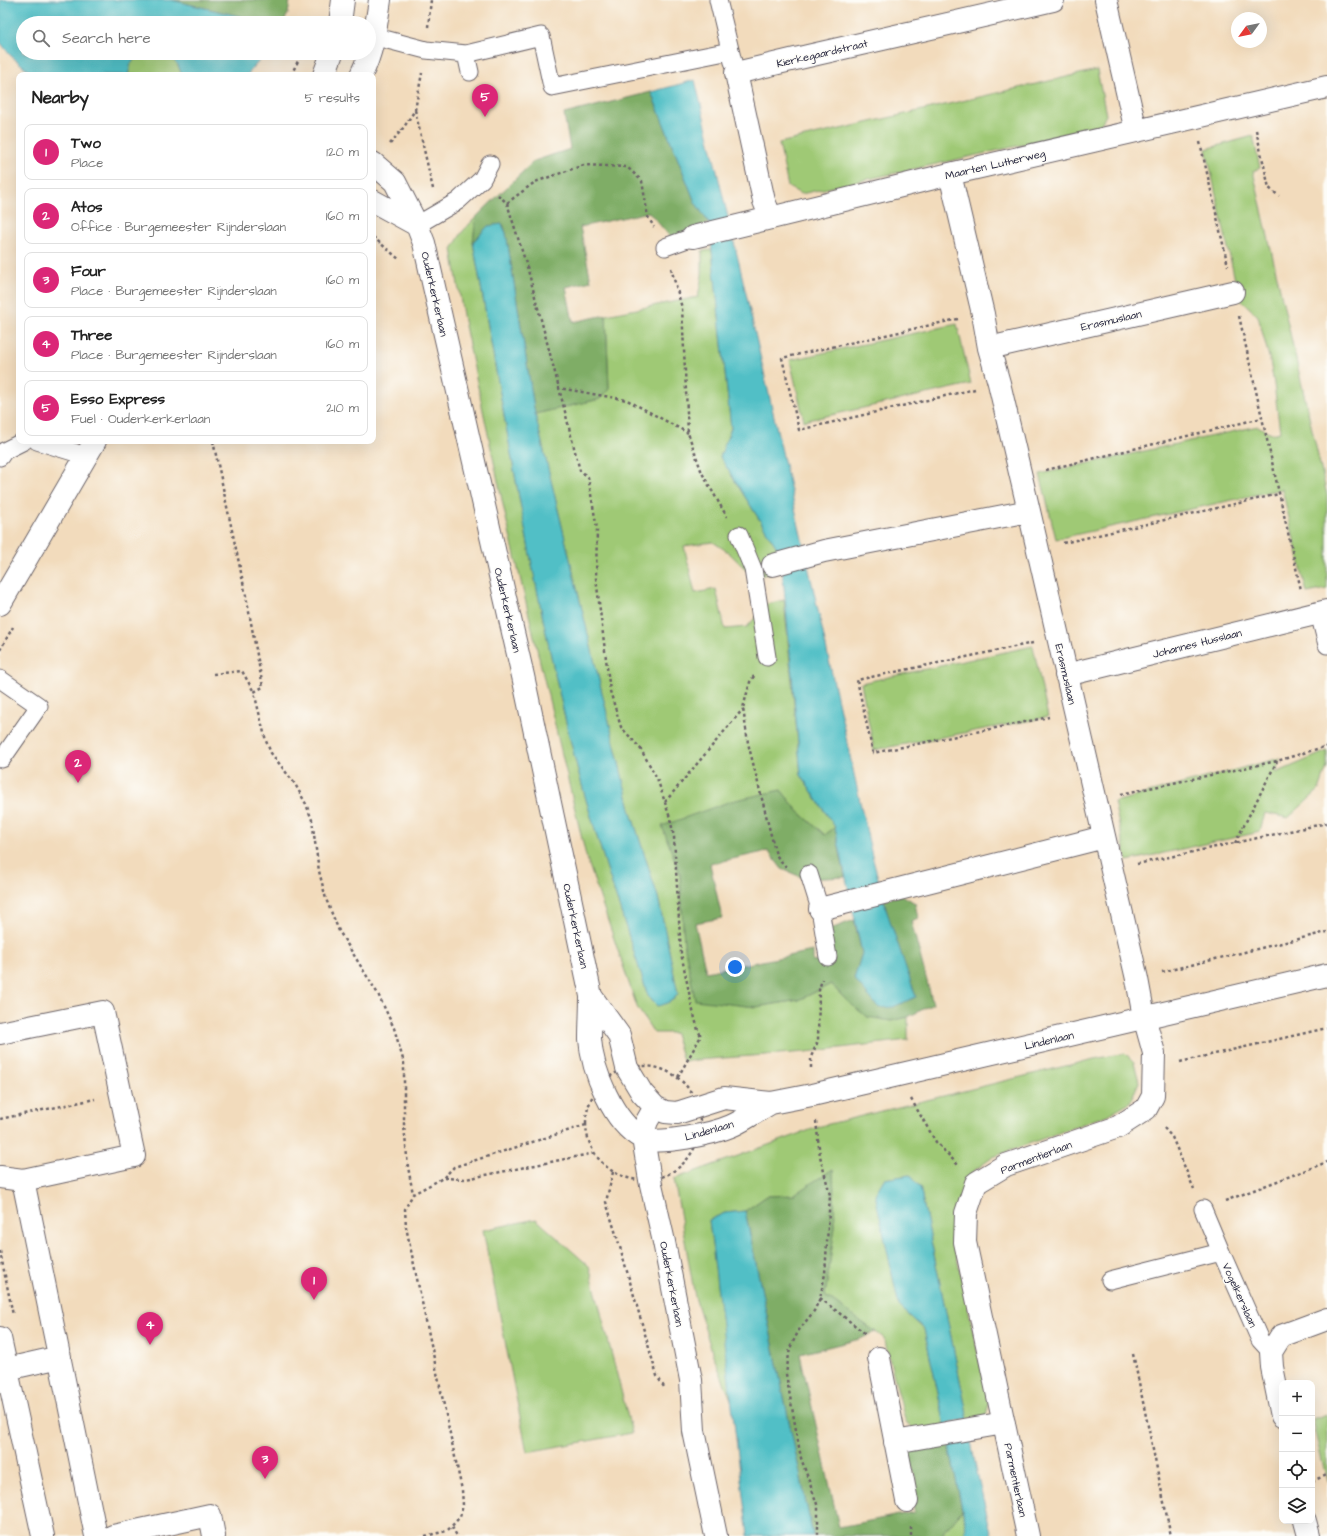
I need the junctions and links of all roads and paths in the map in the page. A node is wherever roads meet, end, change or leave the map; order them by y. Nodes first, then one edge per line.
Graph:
1 (343, 0) edge
2 (380, 0) edge
3 (718, 0) edge
4 (1053, 0) edge
5 (1106, 0) edge
6 (341, 16) edge
7 (376, 18) edge
8 (376, 37) edge
9 (730, 51) junction
10 (466, 54) junction
11 (298, 60) edge
12 (329, 60) edge
13 (367, 60) edge
14 (292, 72) edge
15 (325, 72) edge
16 (362, 72) edge
17 (470, 72) dead end
18 (736, 74) junction
19 (1327, 87) edge
20 (1250, 105) junction
21 (1195, 118) junction
22 (1136, 131) junction
23 (388, 145) dead end
24 (490, 164) dead end
25 (376, 166) edge
26 (950, 174) junction
27 (482, 179) junction
28 (1279, 196) dead end
29 (376, 203) edge
30 (507, 203) junction
31 (771, 218) junction
32 (417, 225) junction
33 (693, 237) joint
34 (665, 246) junction
35 (1233, 292) junction
36 (983, 314) junction
37 (989, 348) junction
38 (999, 383) junction
39 (559, 388) junction
40 (1262, 418) junction
41 (688, 433) junction
42 (18, 444) edge
43 (57, 444) edge
44 (214, 444) edge
45 (91, 449) edge
46 (0, 457) edge
47 (1020, 476) junction
48 (1280, 494) junction
49 (1029, 511) junction
50 (739, 535) joint
51 (1037, 549) junction
52 (763, 567) junction
53 (0, 604) edge
54 (1318, 613) edge
55 (1057, 637) junction
56 (1327, 645) edge
57 (767, 657) joint
58 (213, 674) dead end
59 (1066, 674) junction
60 (0, 679) edge
61 (254, 692) junction
62 (743, 709) junction
63 (1075, 712) junction
64 (1327, 746) edge
65 (0, 757) edge
66 (1277, 761) junction
67 (1095, 800) junction
68 (665, 803) junction
69 (1327, 823) edge
70 (1104, 837) junction
71 (1235, 843) junction
72 (1111, 870) junction
73 (809, 874) joint
74 (820, 909) junction
75 (1327, 932) edge
76 (828, 958) joint
77 (1327, 975) edge
78 (1137, 978) junction
79 (591, 996) junction
80 (1144, 1018) junction
81 (1327, 1028) edge
82 (0, 1033) edge
83 (1154, 1068) junction
84 (897, 1076) junction
85 (678, 1077) dead end
86 (120, 1093) junction
87 (812, 1095) junction
88 (592, 1096) dead end
89 (771, 1103) junction
90 (655, 1107) junction
91 (1146, 1109) junction
92 (0, 1119) edge
93 (586, 1125) junction
94 (643, 1138) junction
95 (595, 1153) junction
96 (1327, 1162) edge
97 (0, 1177) edge
98 (443, 1178) junction
99 (23, 1180) junction
100 (976, 1184) junction
101 (413, 1194) junction
102 (1203, 1209) junction
103 (1221, 1252) junction
104 (1110, 1280) dead end
105 (820, 1298) junction
106 (1327, 1319) edge
107 (0, 1338) edge
108 (1271, 1352) junction
109 (1133, 1354) dead end
110 (60, 1357) junction
111 (879, 1358) joint
112 (7, 1369) junction
113 (665, 1388) dead end
114 (1279, 1401) edge
115 (1004, 1423) junction
116 (895, 1442) junction
117 (1327, 1475) edge
118 (1315, 1480) edge
119 (907, 1501) dead end
120 (1306, 1524) edge
121 (452, 1528) junction
122 (43, 1536) edge
123 (96, 1536) edge
124 (113, 1536) edge
125 (214, 1536) edge
126 (425, 1536) edge
127 (457, 1536) edge
128 (716, 1536) edge
129 (818, 1536) edge
130 (1028, 1536) edge
131 (1171, 1536) edge
132 (1309, 1536) edge

1 - 6 street
2 - 7 street
3 - 9 lane
4 - 18 street, Kierkegaardstraat
5 - 22 street
8 - 10 lane
9 - 10 lane
9 - 18 lane
10 - 17 lane
11 - 14 path
12 - 15 street
13 - 16 street
18 - 31 street
19 - 20 street, Maarten Lutherweg
20 - 21 street, Maarten Lutherweg
20 - 28 path
21 - 22 street, Maarten Lutherweg
21 - 35 path
22 - 26 street, Maarten Lutherweg
23 - 32 path
24 - 27 lane
25 - 32 street, Ouderkerkerlaan
26 - 31 street, Maarten Lutherweg
26 - 36 street, Erasmuslaan
27 - 30 path
27 - 32 lane
29 - 32 street
30 - 34 path
30 - 39 path
31 - 33 street, Maarten Lutherweg
32 - 79 street, Ouderkerkerlaan
33 - 34 lane, Maarten Lutherweg
34 - 41 path
35 - 37 street, Erasmuslaan
35 - 40 path
36 - 37 street, Erasmuslaan
36 - 38 path
37 - 38 street, Erasmuslaan
38 - 47 street, Erasmuslaan
39 - 41 path
39 - 68 path
40 - 47 path
40 - 48 path
41 - 50 path
42 - 46 lane
43 - 45 lane
44 - 61 path
45 - 53 street
47 - 49 street, Erasmuslaan
48 - 51 path
48 - 54 path
49 - 51 street, Erasmuslaan
49 - 52 street
50 - 52 lane
51 - 55 street, Erasmuslaan
52 - 57 lane
54 - 56 lane
54 - 59 street, Johannes Husslaan
55 - 59 street, Erasmuslaan
55 - 63 path
57 - 62 path
58 - 61 path
59 - 63 street, Erasmuslaan
60 - 65 lane
61 - 101 path
62 - 68 path
62 - 73 path
63 - 67 street, Erasmuslaan
64 - 66 path
66 - 67 path
66 - 71 path
67 - 70 street, Erasmuslaan
68 - 85 path
69 - 71 path
70 - 72 street, Erasmuslaan
70 - 74 street
71 - 72 path
72 - 78 street, Erasmuslaan
73 - 74 lane
74 - 76 lane
75 - 78 path
76 - 87 path
77 - 80 street, Lindenlaan
78 - 80 street, Erasmuslaan
79 - 90 street, Ouderkerkerlaan
79 - 94 street, Ouderkerkerlaan
80 - 83 street
80 - 84 street, Lindenlaan
81 - 83 path
82 - 86 street
83 - 91 street
84 - 87 street, Lindenlaan
84 - 100 path
86 - 92 path
86 - 99 street
87 - 89 street, Lindenlaan
87 - 105 path
88 - 93 path
89 - 90 street, Lindenlaan
89 - 94 street, Lindenlaan
90 - 94 street, Ouderkerkerlaan
91 - 100 street, Parmentierlaan
91 - 102 path
93 - 95 path
93 - 98 path
94 - 128 street, Ouderkerkerlaan
95 - 98 path
95 - 113 path
96 - 102 path
97 - 99 street
98 - 101 path
99 - 110 street
100 - 115 street, Parmentierlaan
101 - 121 path
102 - 103 lane
103 - 104 lane, Vogelkerslaan
103 - 108 lane, Vogelkerslaan
105 - 111 path
105 - 129 path
106 - 108 street
107 - 112 street
108 - 114 street
109 - 131 path
110 - 112 street
110 - 123 street
111 - 116 street
112 - 122 street
115 - 116 street
115 - 130 street, Parmentierlaan
116 - 119 street
117 - 118 path
120 - 132 street
121 - 126 path
121 - 127 path
124 - 125 street

